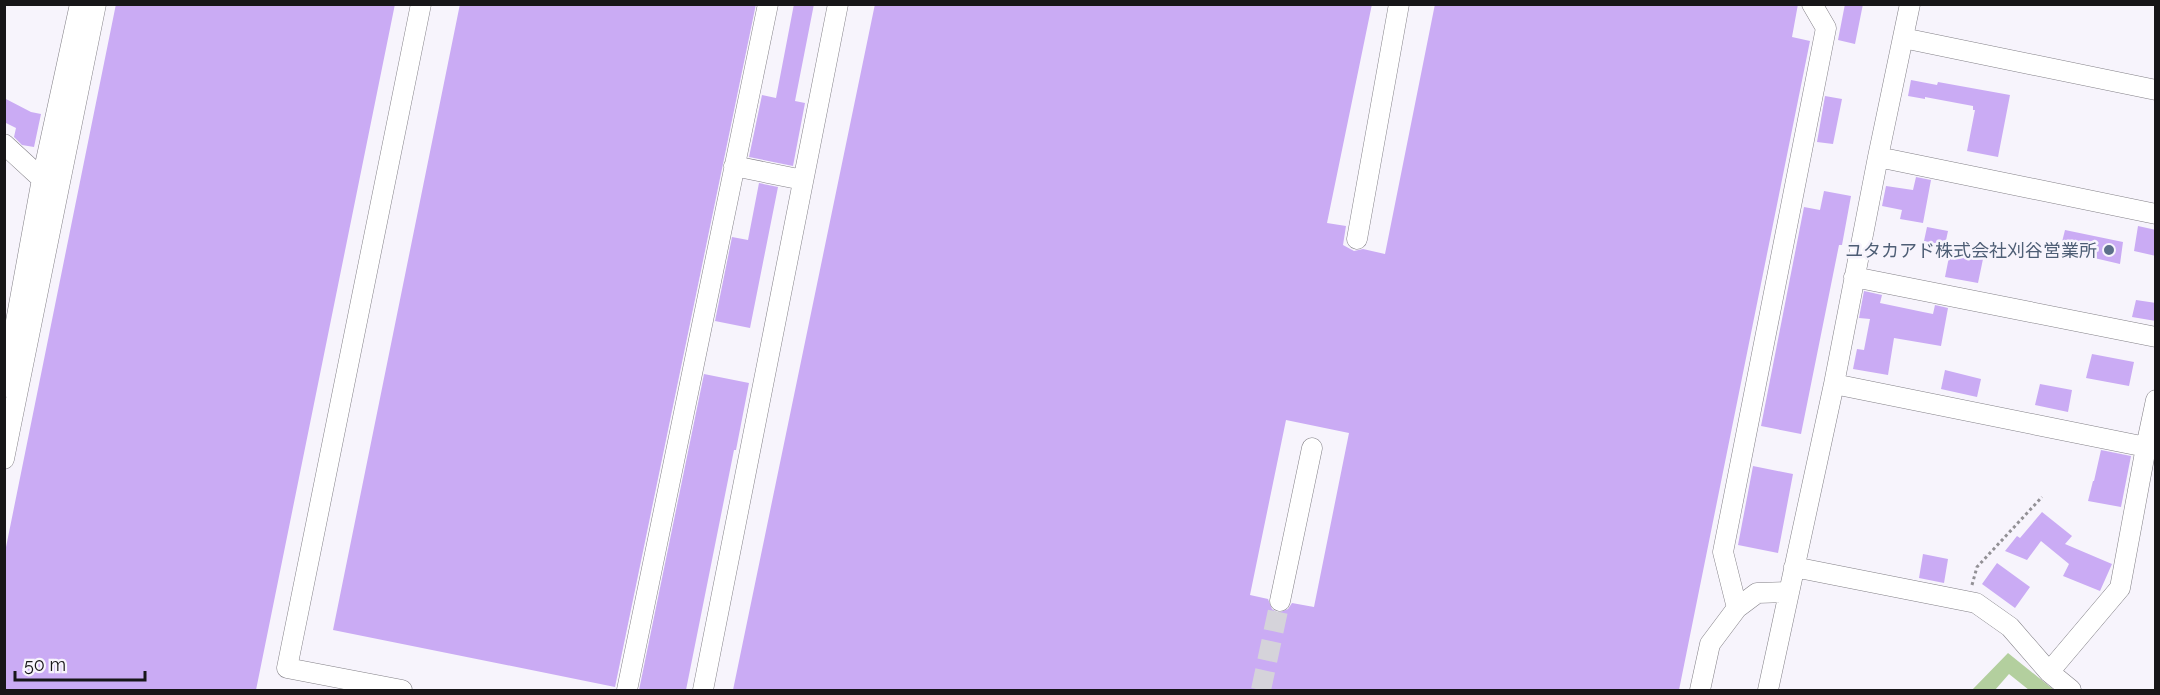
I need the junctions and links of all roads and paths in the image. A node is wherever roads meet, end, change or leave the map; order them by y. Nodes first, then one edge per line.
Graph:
1 (80, 4) edge
2 (96, 4) edge
3 (421, 4) edge
4 (768, 4) edge
5 (838, 4) edge
6 (1399, 4) edge
7 (1812, 4) edge
8 (1910, 4) edge
9 (1903, 38) junction
10 (2156, 90) edge
11 (4, 144) edge
12 (1878, 157) junction
13 (734, 166) junction
14 (42, 179) junction
15 (803, 180) junction
16 (2156, 214) edge
17 (1357, 239) dead end
18 (1854, 277) junction
19 (11, 326) edge
20 (2156, 337) edge
21 (1834, 384) junction
22 (4, 387) edge
23 (2156, 400) edge
24 (1312, 448) dead end
25 (2151, 448) edge
26 (4, 459) edge
27 (2042, 497) dead end
28 (1794, 567) junction
29 (1789, 592) junction
30 (1280, 601) tunnel mouth
31 (1968, 602) junction
32 (1737, 608) junction
33 (2049, 672) junction
34 (402, 690) edge
35 (627, 690) edge
36 (703, 690) edge
37 (1700, 690) edge
38 (1768, 690) edge
39 (2071, 690) edge

1 - 14 street
2 - 26 street
3 - 34 street
4 - 13 street
5 - 15 street
6 - 17 street
7 - 32 street
8 - 9 street
9 - 10 street
9 - 12 street
11 - 14 street
12 - 16 street
12 - 18 street
13 - 15 street
13 - 35 street
14 - 19 street
15 - 36 street
18 - 20 street
18 - 21 street
19 - 22 street
21 - 25 street
21 - 28 street
23 - 25 street
24 - 30 street
25 - 33 street
27 - 31 path
28 - 29 street
28 - 31 street
29 - 32 street
29 - 38 street
31 - 33 street
32 - 37 street
33 - 39 street

